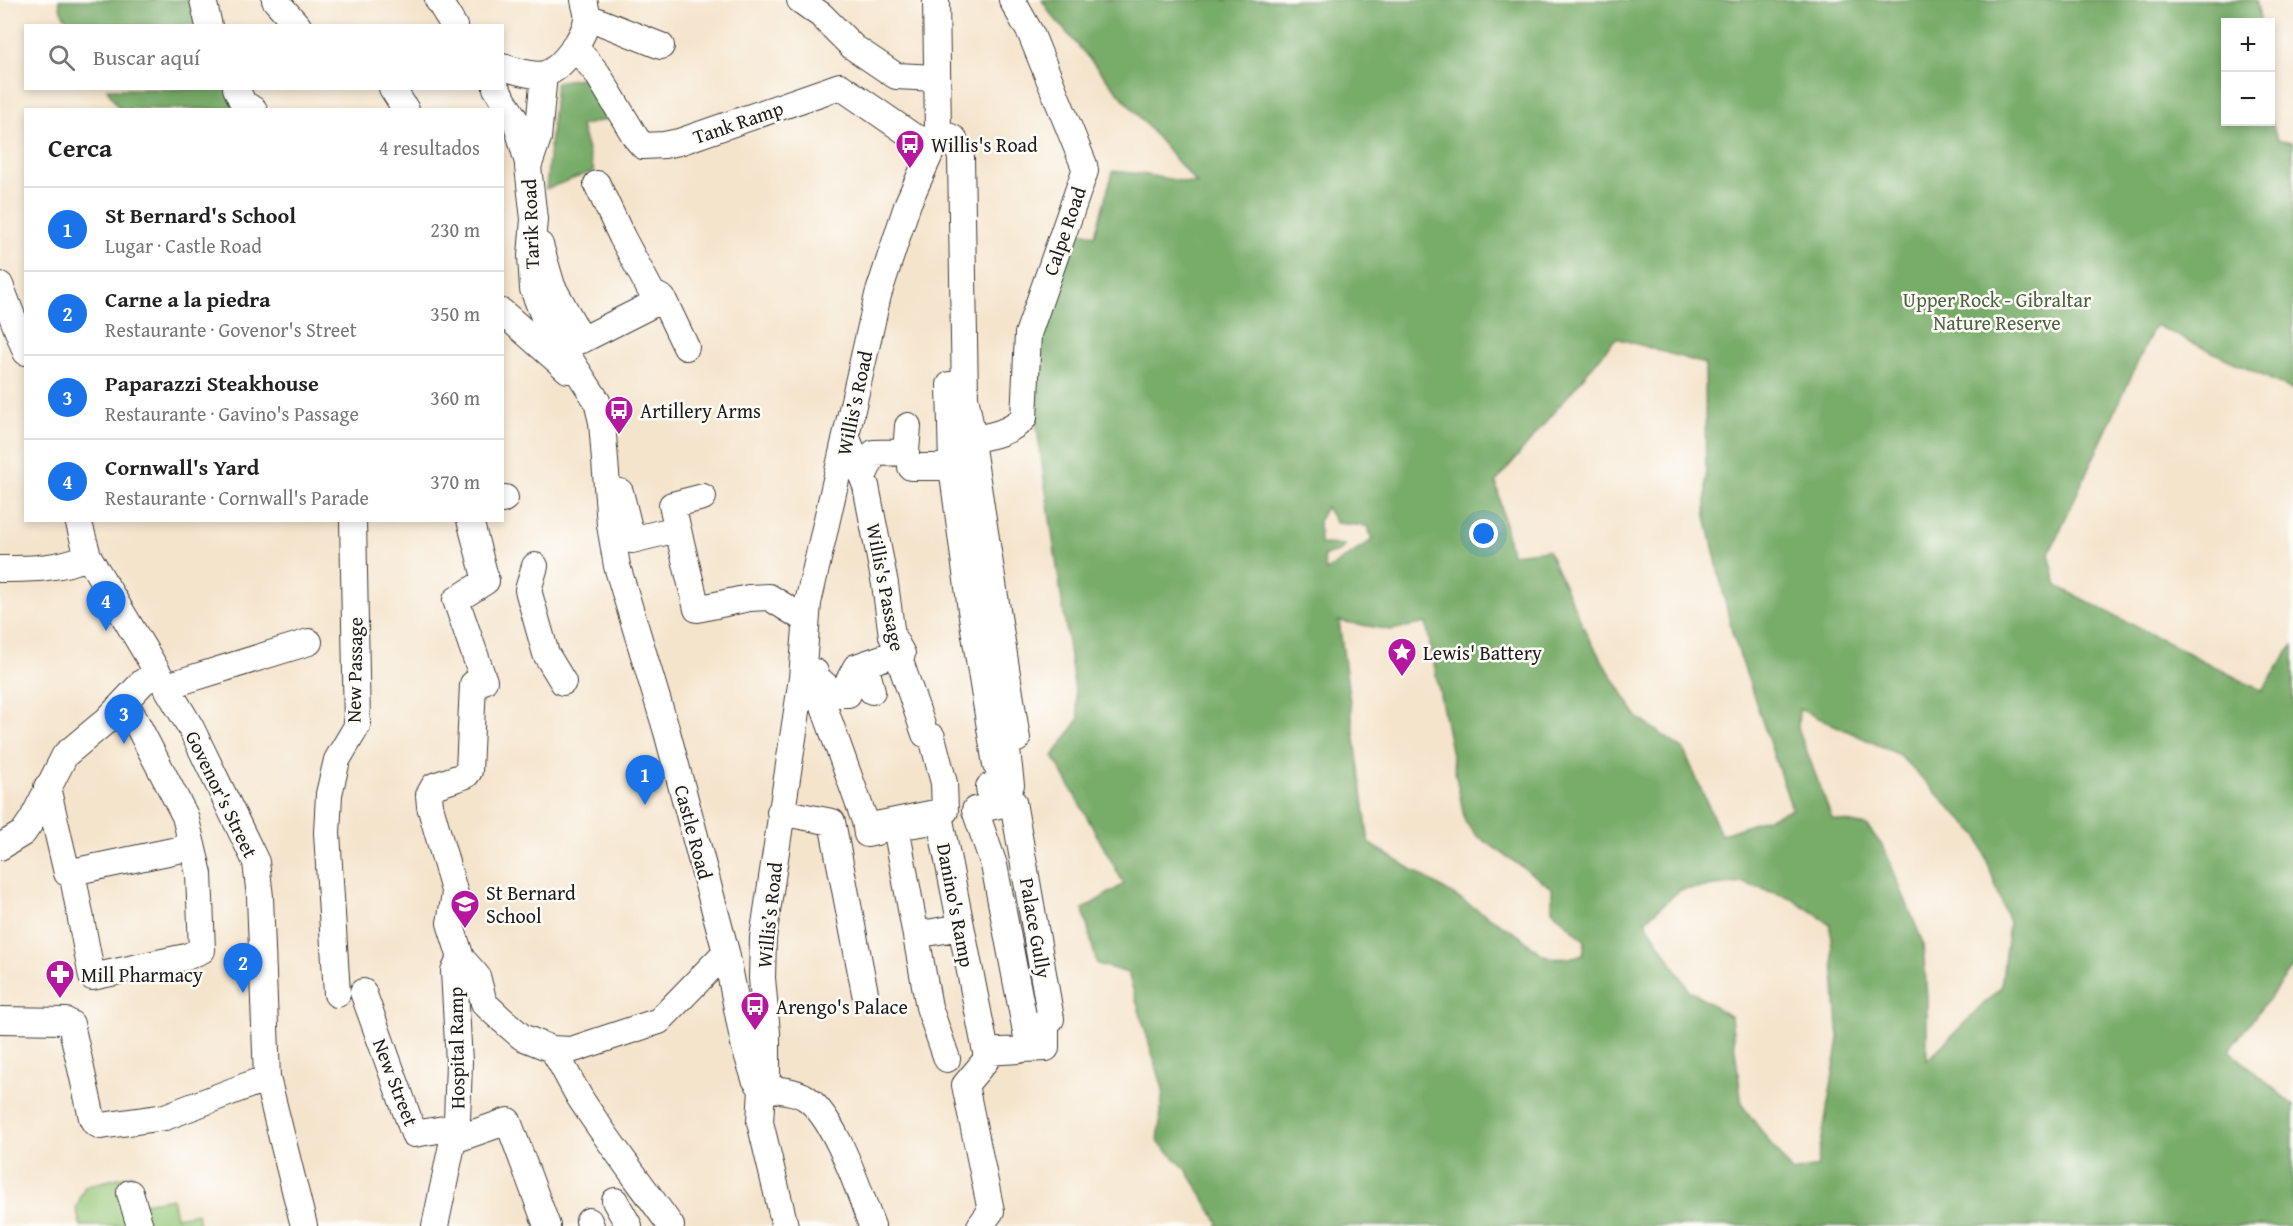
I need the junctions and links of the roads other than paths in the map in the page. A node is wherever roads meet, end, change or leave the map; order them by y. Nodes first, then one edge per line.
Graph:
1 (203, 0) edge
2 (275, 0) edge
3 (438, 0) edge
4 (800, 0) edge
5 (936, 0) edge
6 (1012, 0) edge
7 (586, 8) edge
8 (209, 24) edge
9 (296, 24) edge
10 (453, 24) edge
11 (574, 46) junction
12 (661, 46) dead end
13 (504, 67) edge
14 (544, 74) junction
15 (936, 78) junction
16 (237, 90) edge
17 (393, 90) edge
18 (497, 90) edge
19 (251, 108) edge
20 (405, 108) edge
21 (936, 138) junction
22 (528, 163) junction
23 (597, 183) dead end
24 (533, 221) junction
25 (0, 285) edge
26 (663, 299) junction
27 (963, 305) junction
28 (504, 314) edge
29 (686, 346) dead end
30 (24, 347) edge
31 (593, 394) junction
32 (908, 426) dead end
33 (847, 438) junction
34 (973, 439) junction
35 (910, 466) dead end
36 (952, 467) junction
37 (605, 474) junction
38 (863, 477) junction
39 (703, 497) dead end
40 (79, 522) edge
41 (353, 522) edge
42 (471, 522) edge
43 (677, 530) junction
44 (88, 556) junction
45 (535, 566) dead end
46 (0, 569) edge
47 (806, 620) junction
48 (309, 642) dead end
49 (803, 659) junction
50 (900, 661) junction
51 (865, 664) junction
52 (162, 679) junction
53 (563, 682) dead end
54 (872, 691) dead end
55 (124, 701) junction
56 (47, 786) junction
57 (997, 793) junction
58 (780, 812) junction
59 (866, 827) junction
60 (899, 846) junction
61 (0, 847) edge
62 (192, 847) junction
63 (994, 865) junction
64 (72, 872) junction
65 (950, 872) junction
66 (961, 927) junction
67 (915, 935) junction
68 (726, 952) junction
69 (461, 958) junction
70 (363, 992) dead end
71 (865, 993) dead end
72 (337, 994) dead end
73 (0, 1020) edge
74 (552, 1049) junction
75 (1022, 1049) junction
76 (986, 1056) junction
77 (947, 1059) dead end
78 (267, 1078) junction
79 (762, 1089) junction
80 (455, 1133) junction
81 (130, 1193) dead end
82 (615, 1201) dead end
83 (140, 1226) edge
84 (304, 1226) edge
85 (435, 1226) edge
86 (548, 1226) edge
87 (629, 1226) edge
88 (671, 1226) edge
89 (785, 1226) edge
90 (872, 1226) edge
91 (980, 1226) edge

1 - 8 street
2 - 9 street
3 - 10 street
4 - 15 street
5 - 15 street, Willis’s Road
6 - 34 street, Calpe Road
7 - 11 street
7 - 12 street
11 - 14 street
11 - 21 street, Tank Ramp
13 - 14 street
14 - 22 street, Tarik Road
15 - 21 street, Willis’s Road
16 - 19 street
17 - 20 street
18 - 22 street
21 - 27 street
21 - 33 street, Willis’s Road
22 - 24 street, Tarik Road
23 - 26 street
24 - 26 street
24 - 31 street, Tarik Road
25 - 30 street
26 - 29 street
27 - 34 street
27 - 36 street
28 - 31 street
31 - 37 street, Castle Road
32 - 38 street
33 - 38 street, Willis's Passage
33 - 47 street, Willis’s Road
34 - 57 street
35 - 36 street
36 - 57 street
37 - 43 street
37 - 68 street, Castle Road
38 - 50 street, Willis's Passage
39 - 43 street
40 - 44 street, Govenor's Street
41 - 72 street, New Passage
42 - 69 street, Hospital Ramp
43 - 47 street
44 - 46 street
44 - 52 street, Govenor's Street
45 - 53 street
47 - 49 street, Willis’s Road
48 - 52 street
49 - 51 street, Willis's Passage
49 - 58 street, Willis’s Road
49 - 59 street
50 - 51 street, Willis's Passage
50 - 59 street
51 - 54 street
52 - 55 street
52 - 78 street, Govenor's Street
55 - 56 street
55 - 62 street
56 - 61 street
56 - 64 street
57 - 63 street, Palace Gully
57 - 75 street, Palace Gully
58 - 71 street
58 - 79 street, Willis’s Road
59 - 60 street
60 - 65 street, Danino's Ramp
60 - 67 street
62 - 64 street
62 - 64 street
63 - 65 street, Palace Gully
63 - 75 street, Palace Gully
65 - 66 street, Danino's Ramp
66 - 67 street
66 - 76 street, Danino's Ramp
67 - 77 street
68 - 74 street
68 - 79 street, Castle Road
69 - 74 street
69 - 80 street, Hospital Ramp
70 - 80 street, New Street
73 - 78 street
74 - 88 street
75 - 76 street, Palace Gully
76 - 91 street
78 - 84 street, Govenor's Street
79 - 89 street, Castle Road
79 - 90 street
80 - 85 street, Hospital Ramp
80 - 86 street
81 - 83 street
82 - 87 street

